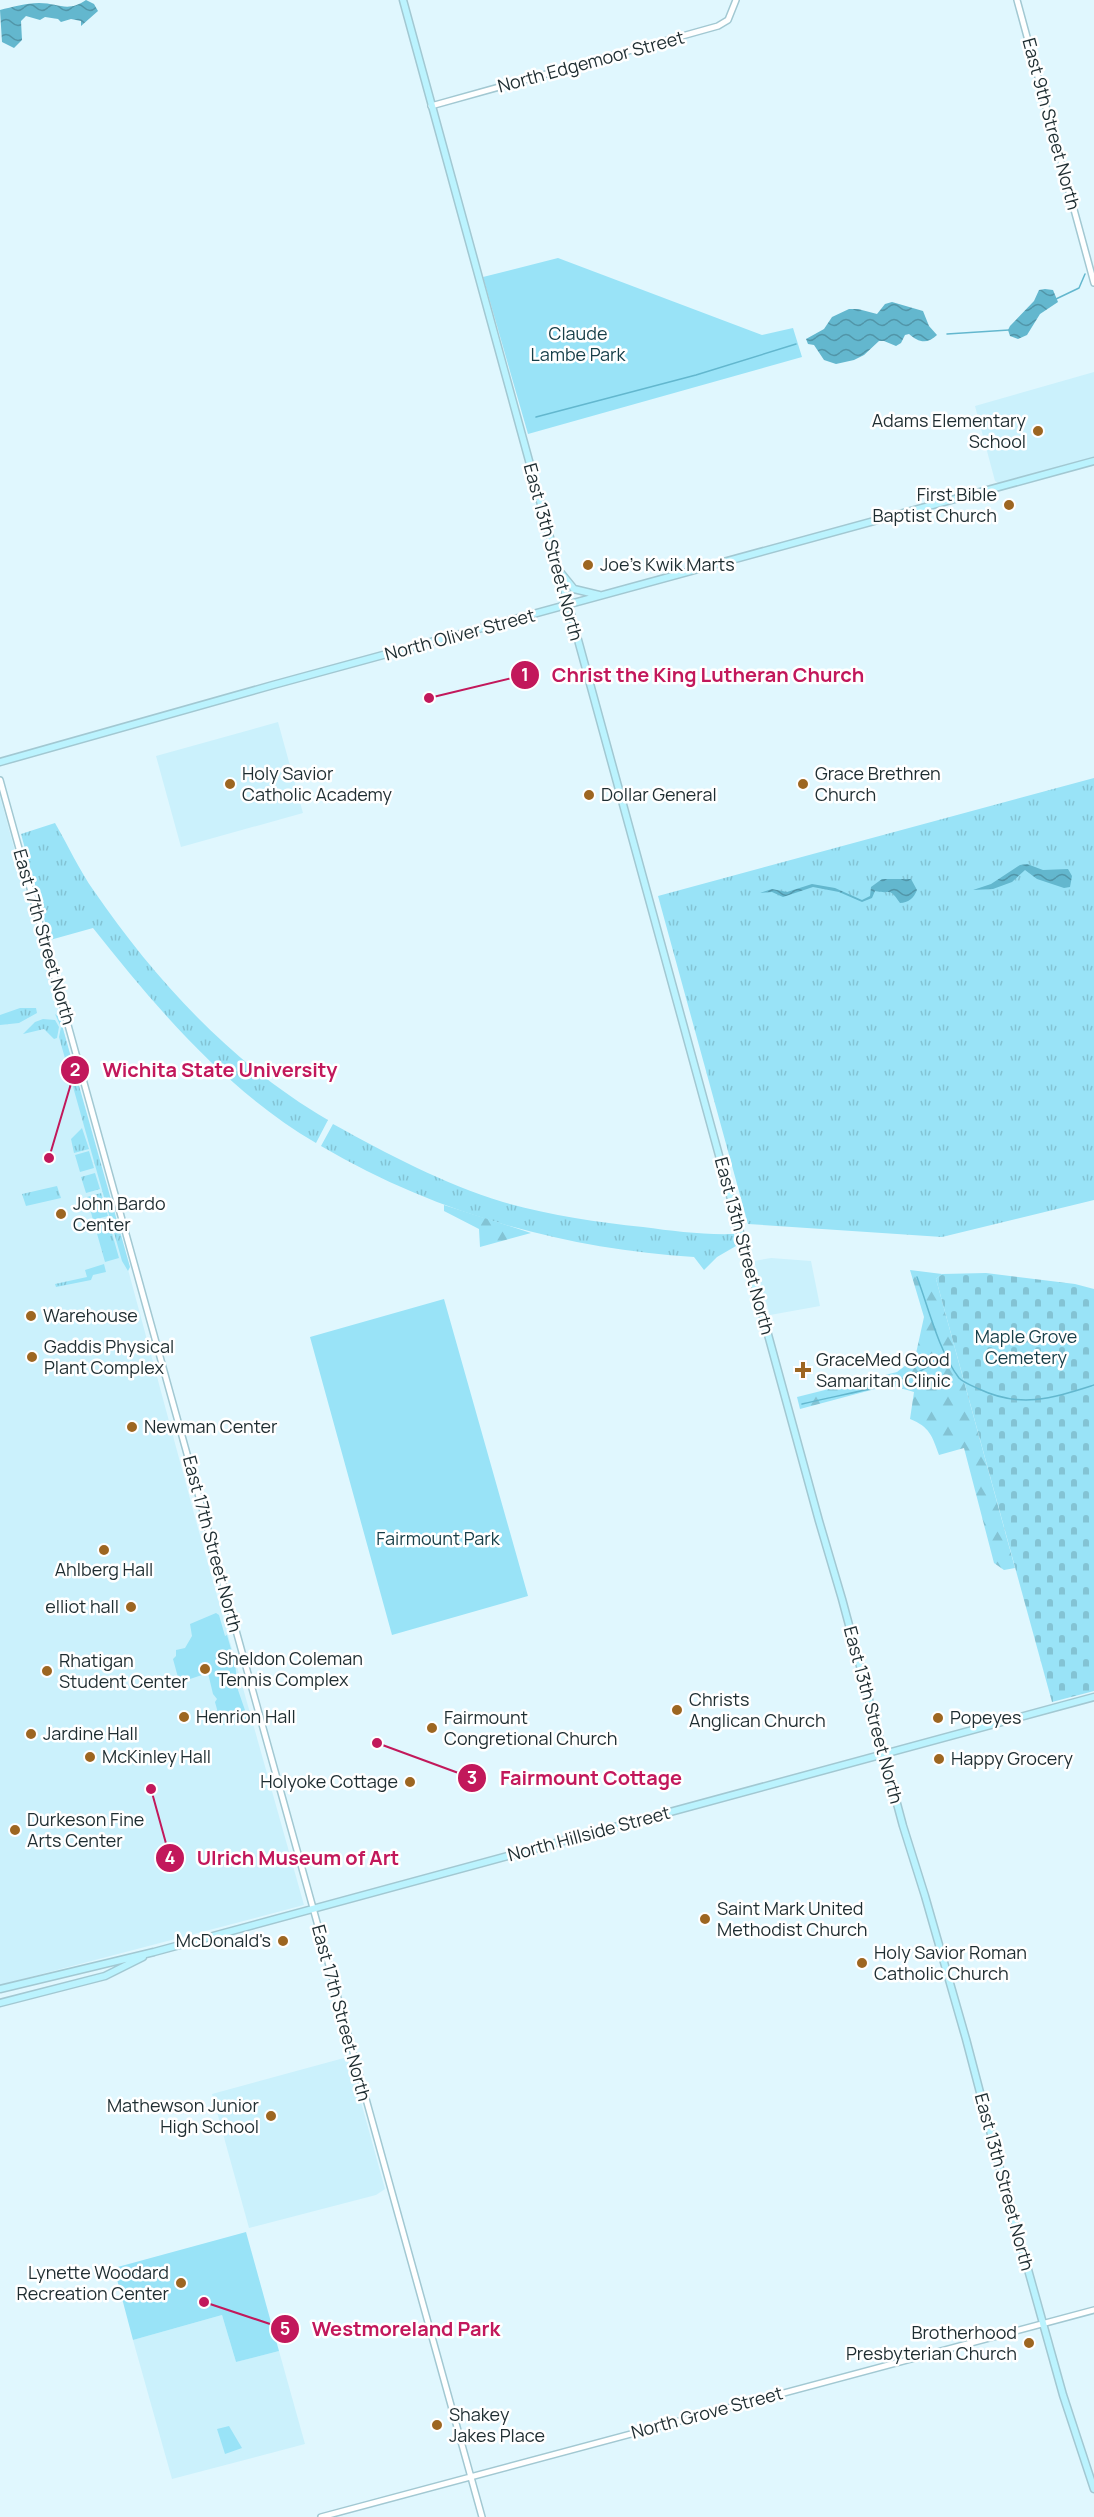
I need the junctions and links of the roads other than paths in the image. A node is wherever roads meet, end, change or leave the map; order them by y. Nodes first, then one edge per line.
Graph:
1 (403, 0) edge
2 (736, 0) edge
3 (1017, 0) edge
4 (431, 106) junction
5 (1094, 283) edge
6 (1094, 461) edge
7 (557, 568) junction
8 (603, 596) junction
9 (567, 606) junction
10 (0, 762) edge
11 (0, 780) edge
12 (1094, 1697) edge
13 (883, 1756) junction
14 (312, 1908) junction
15 (154, 1952) junction
16 (0, 1989) edge
17 (0, 2003) edge
18 (1094, 2310) edge
19 (1043, 2324) junction
20 (471, 2477) junction
21 (1094, 2489) edge
22 (321, 2517) edge
23 (482, 2517) edge

1 - 4 main road, East 13th Street North
2 - 4 street, North Edgemoor Street
3 - 5 street, East 9th Street North
4 - 7 main road, East 13th Street North
6 - 8 main road, North Oliver Street
7 - 8 main road
7 - 9 main road, East 13th Street North
8 - 9 main road, North Oliver Street
9 - 10 main road, North Oliver Street
9 - 13 main road, East 13th Street North
11 - 14 street, East 17th Street North
12 - 13 main road, North Hillside Street
13 - 14 main road, North Hillside Street
13 - 19 main road, East 13th Street North
14 - 15 main road, North Hillside Street
14 - 20 street, East 17th Street North
15 - 16 main road, North Hillside Street
15 - 17 main road, North Hillside Street
18 - 19 street, North Grove Street
19 - 20 street, North Grove Street
19 - 21 main road, East 13th Street North
20 - 22 street, North Grove Street
20 - 23 street, East 17th Street North

